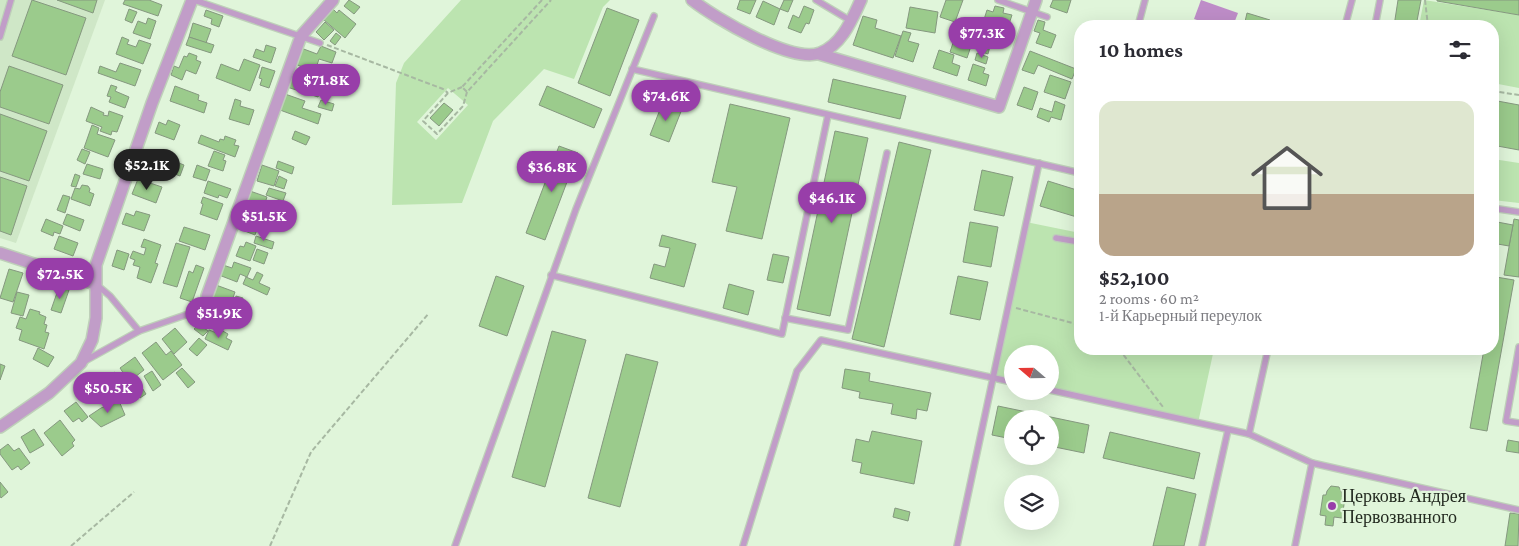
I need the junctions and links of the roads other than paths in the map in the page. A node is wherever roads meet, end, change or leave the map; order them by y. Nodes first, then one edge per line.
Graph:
1 (11, 0) edge
2 (193, 0) edge
3 (333, 0) edge
4 (692, 0) edge
5 (816, 0) edge
6 (862, 0) edge
7 (998, 0) edge
8 (1036, 0) edge
9 (1145, 0) edge
10 (1352, 0) edge
11 (1380, 0) edge
12 (1032, 12) junction
13 (654, 16) dead end
14 (1047, 17) dead end
15 (1140, 20) edge
16 (1347, 20) edge
17 (1376, 20) edge
18 (851, 21) junction
19 (301, 36) junction
20 (0, 37) edge
21 (320, 43) road end
22 (819, 54) junction
23 (632, 70) junction
24 (828, 115) junction
25 (887, 153) dead end
26 (1039, 163) junction
27 (1074, 172) edge
28 (1499, 209) edge
29 (1519, 212) edge
30 (1056, 238) dead end
31 (1074, 241) edge
32 (0, 253) edge
33 (551, 275) junction
34 (95, 284) junction
35 (206, 296) joint
36 (785, 318) junction
37 (139, 331) junction
38 (1519, 347) edge
39 (1267, 355) edge
40 (81, 363) junction
41 (993, 378) junction
42 (1004, 380) edge
43 (1059, 392) edge
44 (1519, 423) edge
45 (1, 424) edge
46 (1228, 430) junction
47 (1249, 434) junction
48 (1312, 463) junction
49 (1519, 510) edge
50 (455, 546) edge
51 (743, 546) edge
52 (957, 546) edge
53 (1202, 546) edge
54 (1295, 546) edge

1 - 20 lane
2 - 19 lane
2 - 34 street
3 - 19 street
4 - 22 street
5 - 18 lane
6 - 18 street
7 - 12 lane
8 - 12 street
9 - 15 lane
10 - 16 lane
11 - 17 lane
12 - 14 lane
12 - 22 street
13 - 23 lane
18 - 22 street
19 - 21 lane
19 - 35 street
23 - 24 lane
23 - 33 lane
24 - 26 lane
24 - 36 lane
25 - 36 lane
26 - 27 lane
26 - 41 lane
28 - 29 lane
30 - 31 lane
32 - 34 street
33 - 36 lane
33 - 50 lane
34 - 37 lane
34 - 40 street
35 - 37 lane
37 - 40 lane
38 - 44 lane
39 - 47 lane
40 - 45 street
41 - 42 lane
41 - 51 lane
41 - 52 lane
43 - 46 lane
46 - 47 lane
46 - 53 lane
47 - 48 lane
48 - 49 lane
48 - 54 lane

